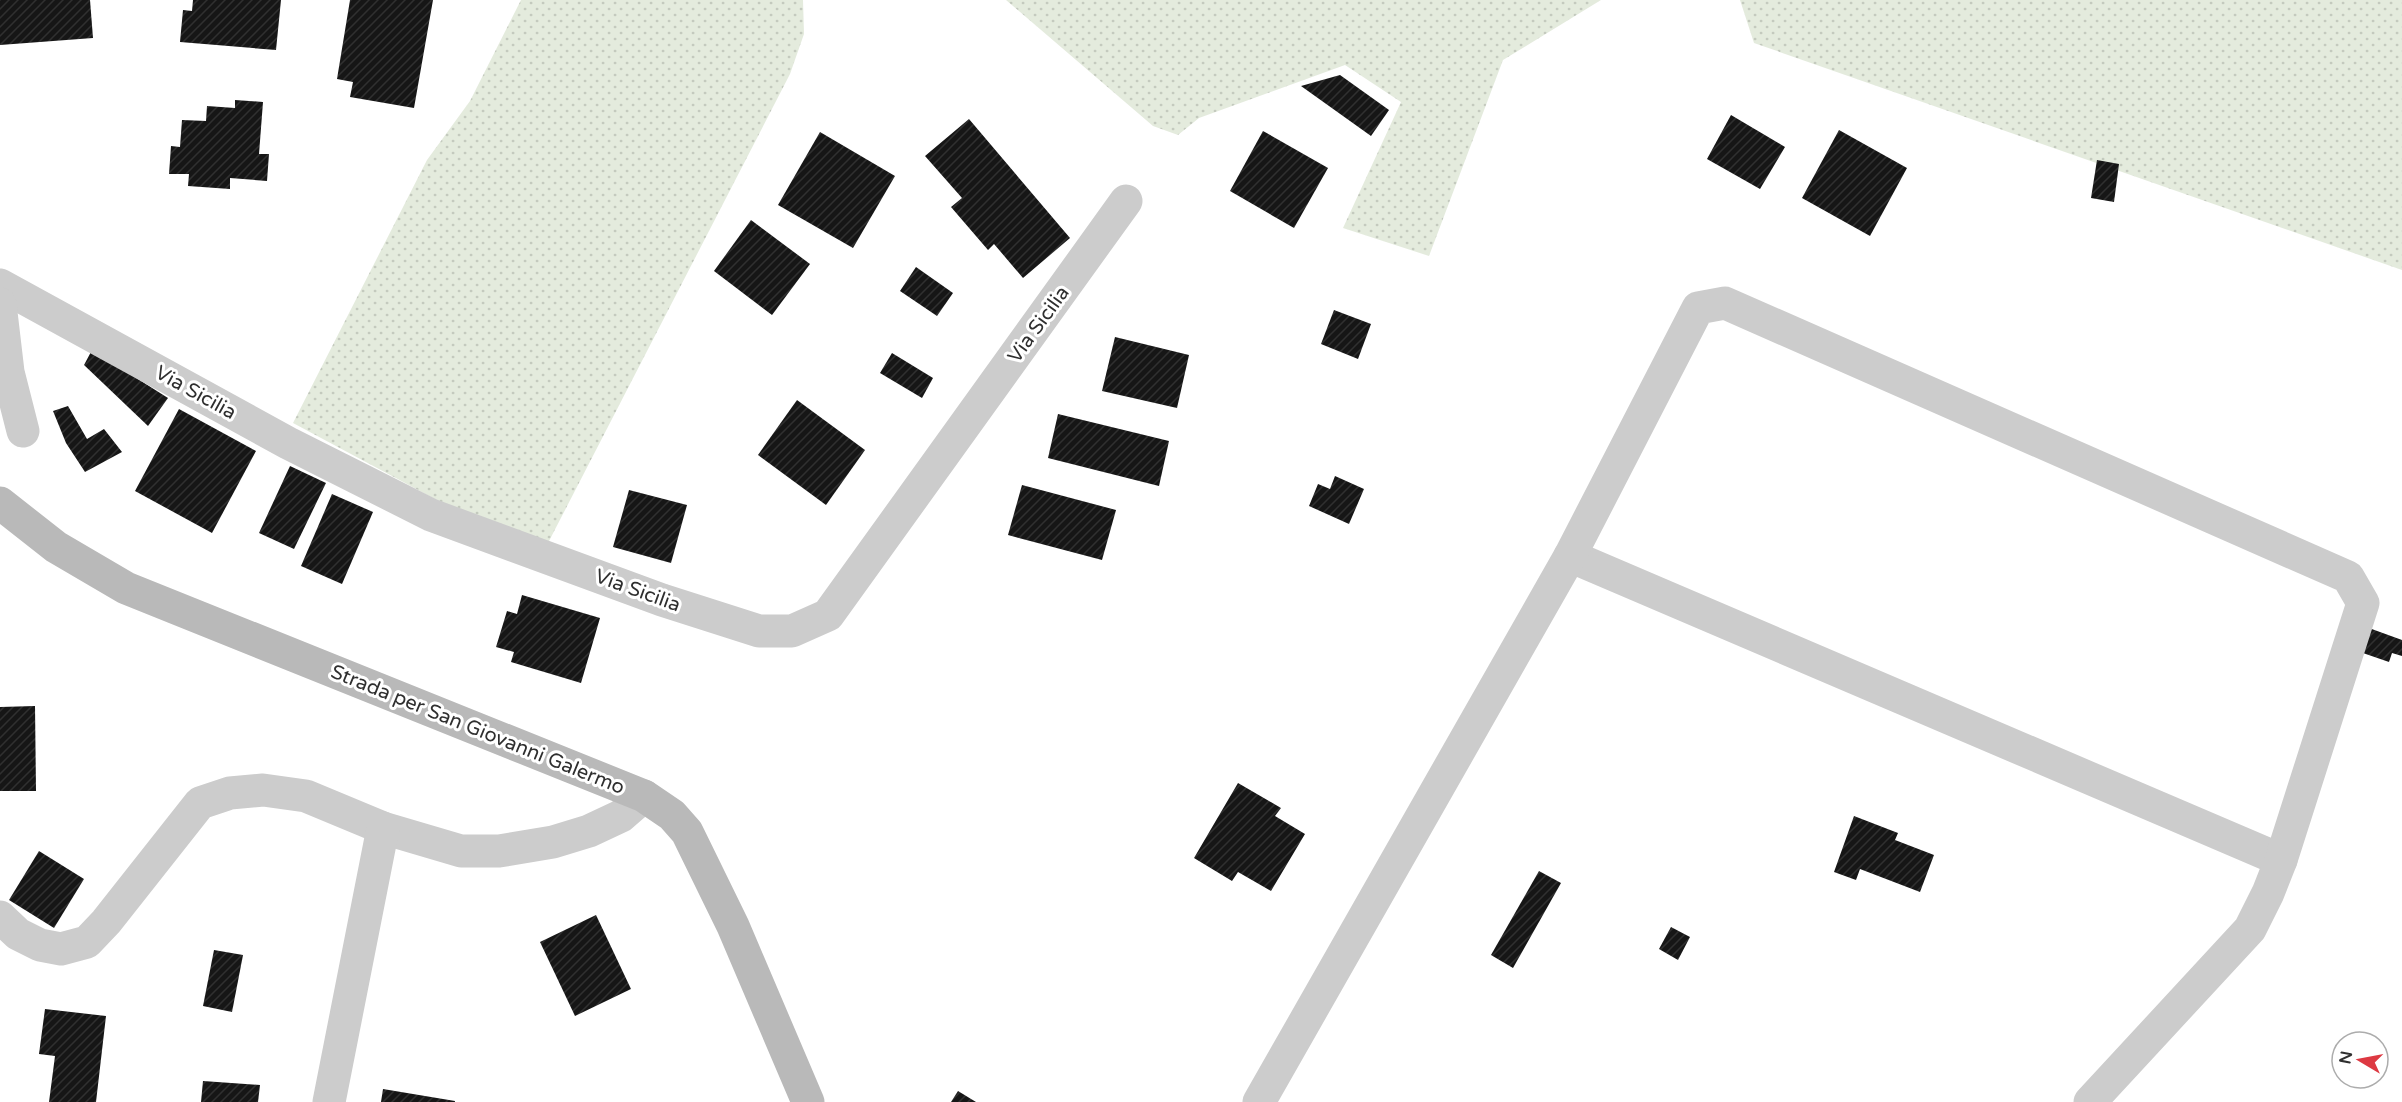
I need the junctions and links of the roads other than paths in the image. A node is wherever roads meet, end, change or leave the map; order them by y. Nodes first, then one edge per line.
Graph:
1 (1126, 201) dead end
2 (0, 285) edge
3 (0, 304) edge
4 (23, 431) dead end
5 (0, 503) edge
6 (1570, 556) junction
7 (644, 796) junction
8 (383, 828) junction
9 (2281, 860) junction
10 (0, 917) edge
11 (329, 1102) edge
12 (808, 1102) edge
13 (1259, 1102) edge
14 (2090, 1102) edge

1 - 2 street, Via Sicilia
3 - 4 street
5 - 7 main road, Strada per San Giovanni Galermo
6 - 9 street
6 - 9 street
6 - 13 street
7 - 8 street
7 - 12 main road, Strada per San Giovanni Galermo
8 - 10 street
8 - 11 street
9 - 14 street

